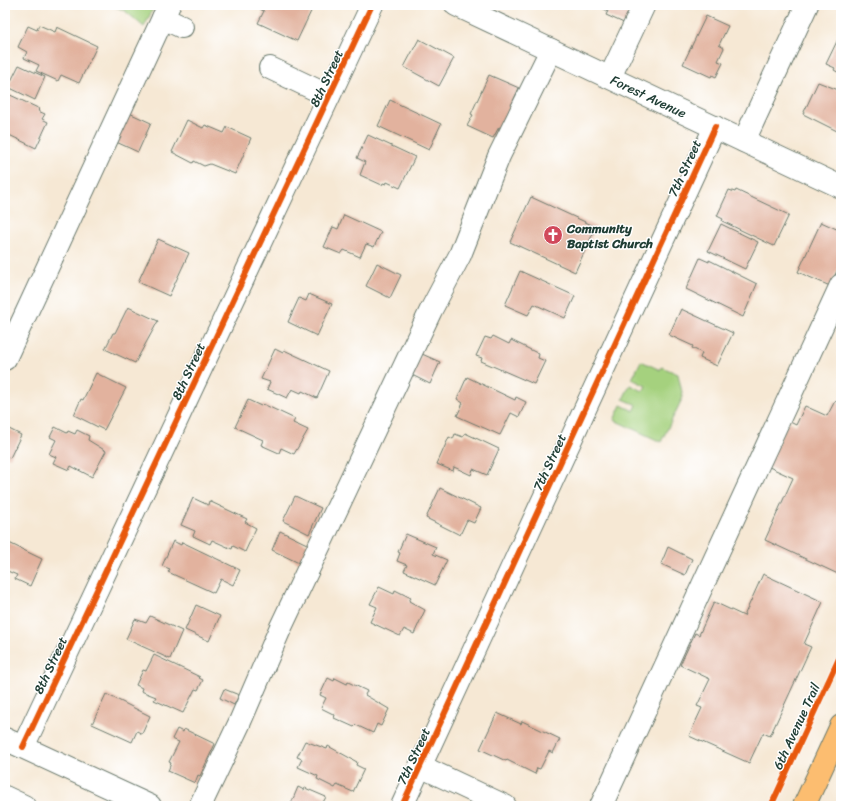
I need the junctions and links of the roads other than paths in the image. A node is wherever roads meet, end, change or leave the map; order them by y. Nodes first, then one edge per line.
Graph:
1 (372, 5) edge
2 (456, 5) edge
3 (644, 5) edge
4 (806, 5) edge
5 (171, 16) edge
6 (551, 50) junction
7 (270, 68) dead end
8 (610, 77) junction
9 (329, 96) junction
10 (715, 127) junction
11 (744, 141) junction
12 (841, 187) edge
13 (841, 285) edge
14 (5, 359) edge
15 (841, 726) edge
16 (14, 743) edge
17 (420, 766) junction
18 (5, 797) edge
19 (24, 806) edge
20 (150, 806) edge
21 (200, 806) edge
22 (402, 806) edge
23 (505, 806) edge
24 (601, 806) edge
25 (804, 806) edge

1 - 9 street, 8th Street
2 - 6 street, Forest Avenue
3 - 8 street
4 - 11 street
5 - 14 street
6 - 8 street, Forest Avenue
6 - 21 street
7 - 9 street
8 - 10 street, Forest Avenue
9 - 16 street, 8th Street
10 - 11 street, Forest Avenue
10 - 17 street, 7th Street
11 - 12 street, Forest Avenue
13 - 24 street
15 - 25 main road
16 - 20 street
17 - 22 street, 7th Street
17 - 23 street
18 - 19 street

